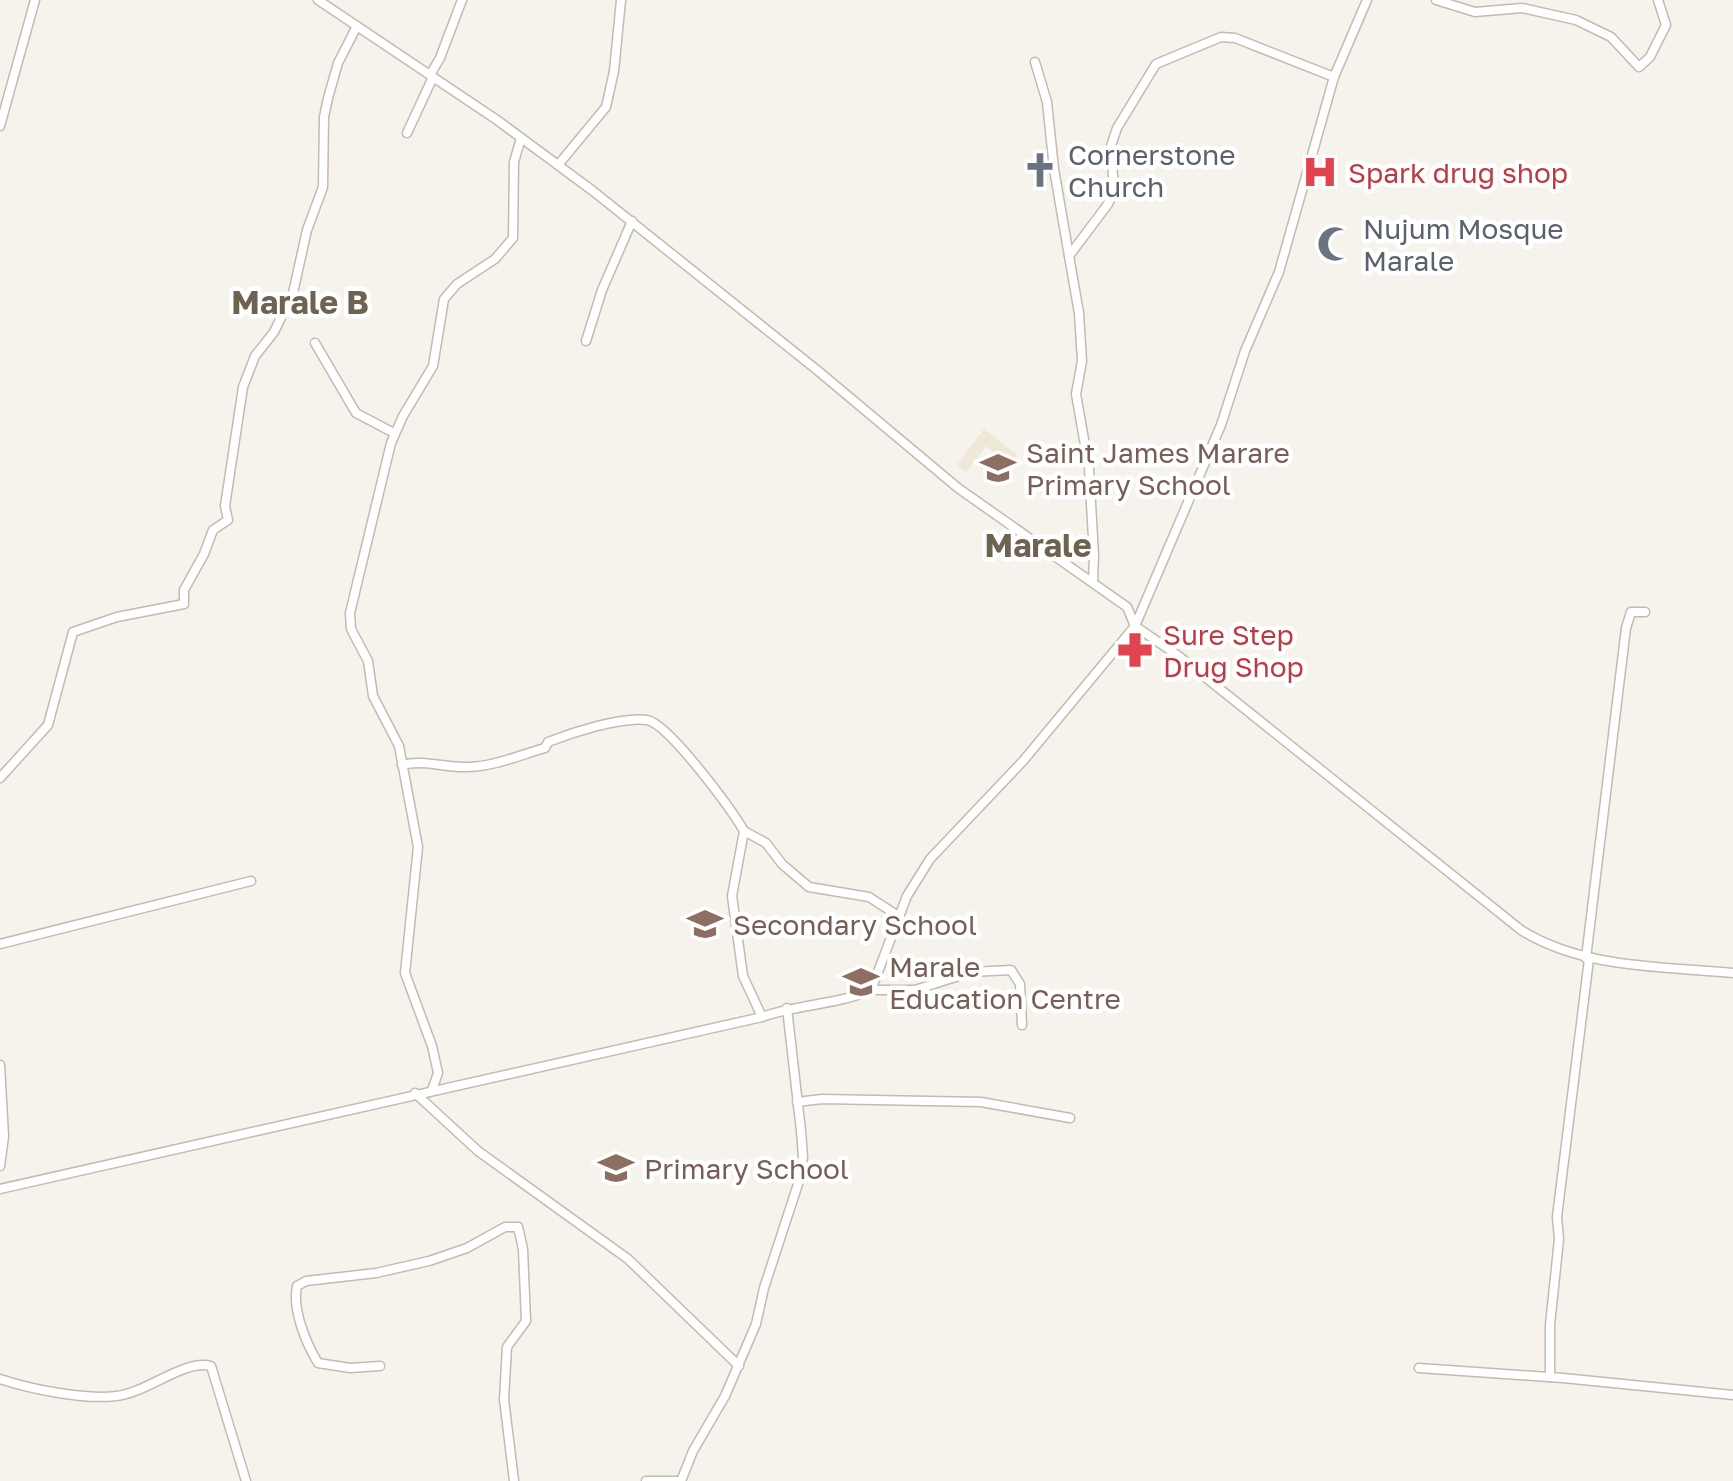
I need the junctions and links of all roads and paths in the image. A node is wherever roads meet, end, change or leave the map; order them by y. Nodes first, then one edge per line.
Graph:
1 (35, 0) edge
2 (318, 0) edge
3 (462, 0) edge
4 (621, 0) edge
5 (1367, 0) edge
6 (1436, 0) edge
7 (1658, 0) edge
8 (357, 26) junction
9 (1036, 62) dead end
10 (431, 76) junction
11 (1334, 77) junction
12 (0, 126) edge
13 (408, 133) dead end
14 (521, 138) junction
15 (558, 166) junction
16 (632, 221) junction
17 (1069, 256) junction
18 (586, 340) dead end
19 (315, 343) dead end
20 (394, 432) junction
21 (1092, 581) junction
22 (1645, 612) dead end
23 (1134, 626) junction
24 (402, 764) junction
25 (0, 778) edge
26 (744, 831) junction
27 (251, 881) dead end
28 (900, 917) junction
29 (0, 944) edge
30 (1588, 958) junction
31 (1733, 973) edge
32 (872, 990) junction
33 (786, 1008) junction
34 (762, 1017) junction
35 (1022, 1025) dead end
36 (0, 1065) edge
37 (432, 1090) junction
38 (416, 1093) junction
39 (797, 1102) junction
40 (1070, 1118) dead end
41 (0, 1166) edge
42 (0, 1189) edge
43 (380, 1366) dead end
44 (738, 1366) junction
45 (1419, 1368) dead end
46 (1550, 1377) junction
47 (0, 1380) edge
48 (1733, 1395) edge
49 (246, 1481) edge
50 (514, 1481) edge
51 (646, 1481) edge
52 (680, 1481) edge

1 - 12 street
2 - 8 street
3 - 10 street
4 - 15 street
5 - 11 street
6 - 7 street
8 - 10 street
8 - 25 street
9 - 17 street
10 - 13 street
10 - 14 street
11 - 17 street
11 - 23 street
14 - 15 street
14 - 20 street
15 - 16 street
16 - 18 street
16 - 21 street
17 - 21 street
19 - 20 street
20 - 24 street
21 - 23 street
22 - 30 street
23 - 28 street
23 - 30 street
24 - 26 street
24 - 37 street
26 - 28 street
26 - 34 street
27 - 29 street
28 - 32 street
30 - 31 street
30 - 46 street
32 - 33 street
32 - 35 street
33 - 34 street
33 - 39 street
34 - 37 street
36 - 41 street
37 - 38 street
38 - 42 street
38 - 44 street
39 - 40 street
39 - 44 street
43 - 50 street
44 - 52 street
45 - 46 street
46 - 48 street
47 - 49 street
51 - 52 street

